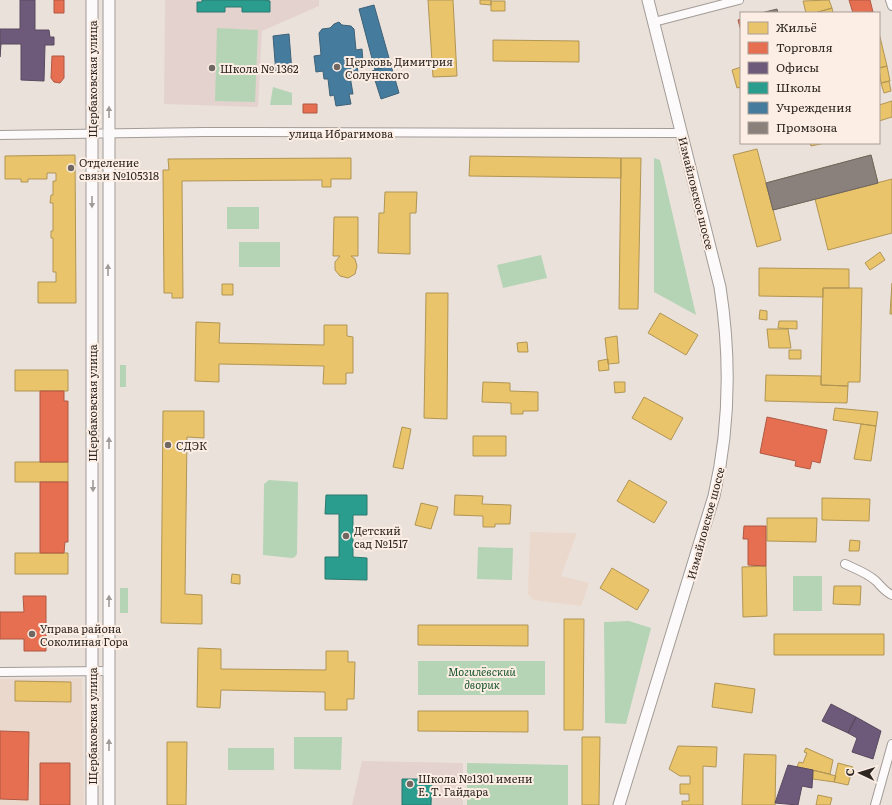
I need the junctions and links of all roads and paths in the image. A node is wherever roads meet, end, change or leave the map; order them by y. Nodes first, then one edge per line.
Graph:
1 (92, 0) edge
2 (109, 0) edge
3 (648, 0) edge
4 (739, 0) edge
5 (890, 0) edge
6 (892, 6) edge
7 (654, 22) junction
8 (108, 133) junction
9 (682, 133) junction
10 (92, 134) junction
11 (0, 135) edge
12 (845, 564) dead end
13 (892, 595) edge
14 (92, 670) junction
15 (109, 670) junction
16 (0, 672) edge
17 (892, 744) edge
18 (92, 805) edge
19 (109, 805) edge
20 (619, 805) edge
21 (875, 805) edge

1 - 10 main road, Щербаковская улица
8 -> 2 main road, Щербаковская улица
3 - 7 main road, Измайловское шоссе
4 - 7 street
5 - 6 street
7 - 9 main road, Измайловское шоссе
8 - 9 street, улица Ибрагимова
8 - 10 street, улица Ибрагимова
15 -> 8 main road, Щербаковская улица
9 - 20 main road, Измайловское шоссе
10 - 11 street, улица Ибрагимова
10 -> 14 main road, Щербаковская улица
12 - 13 street
14 - 15 street
14 - 16 street
14 - 18 main road, Щербаковская улица
19 -> 15 main road, Щербаковская улица
17 - 21 street

